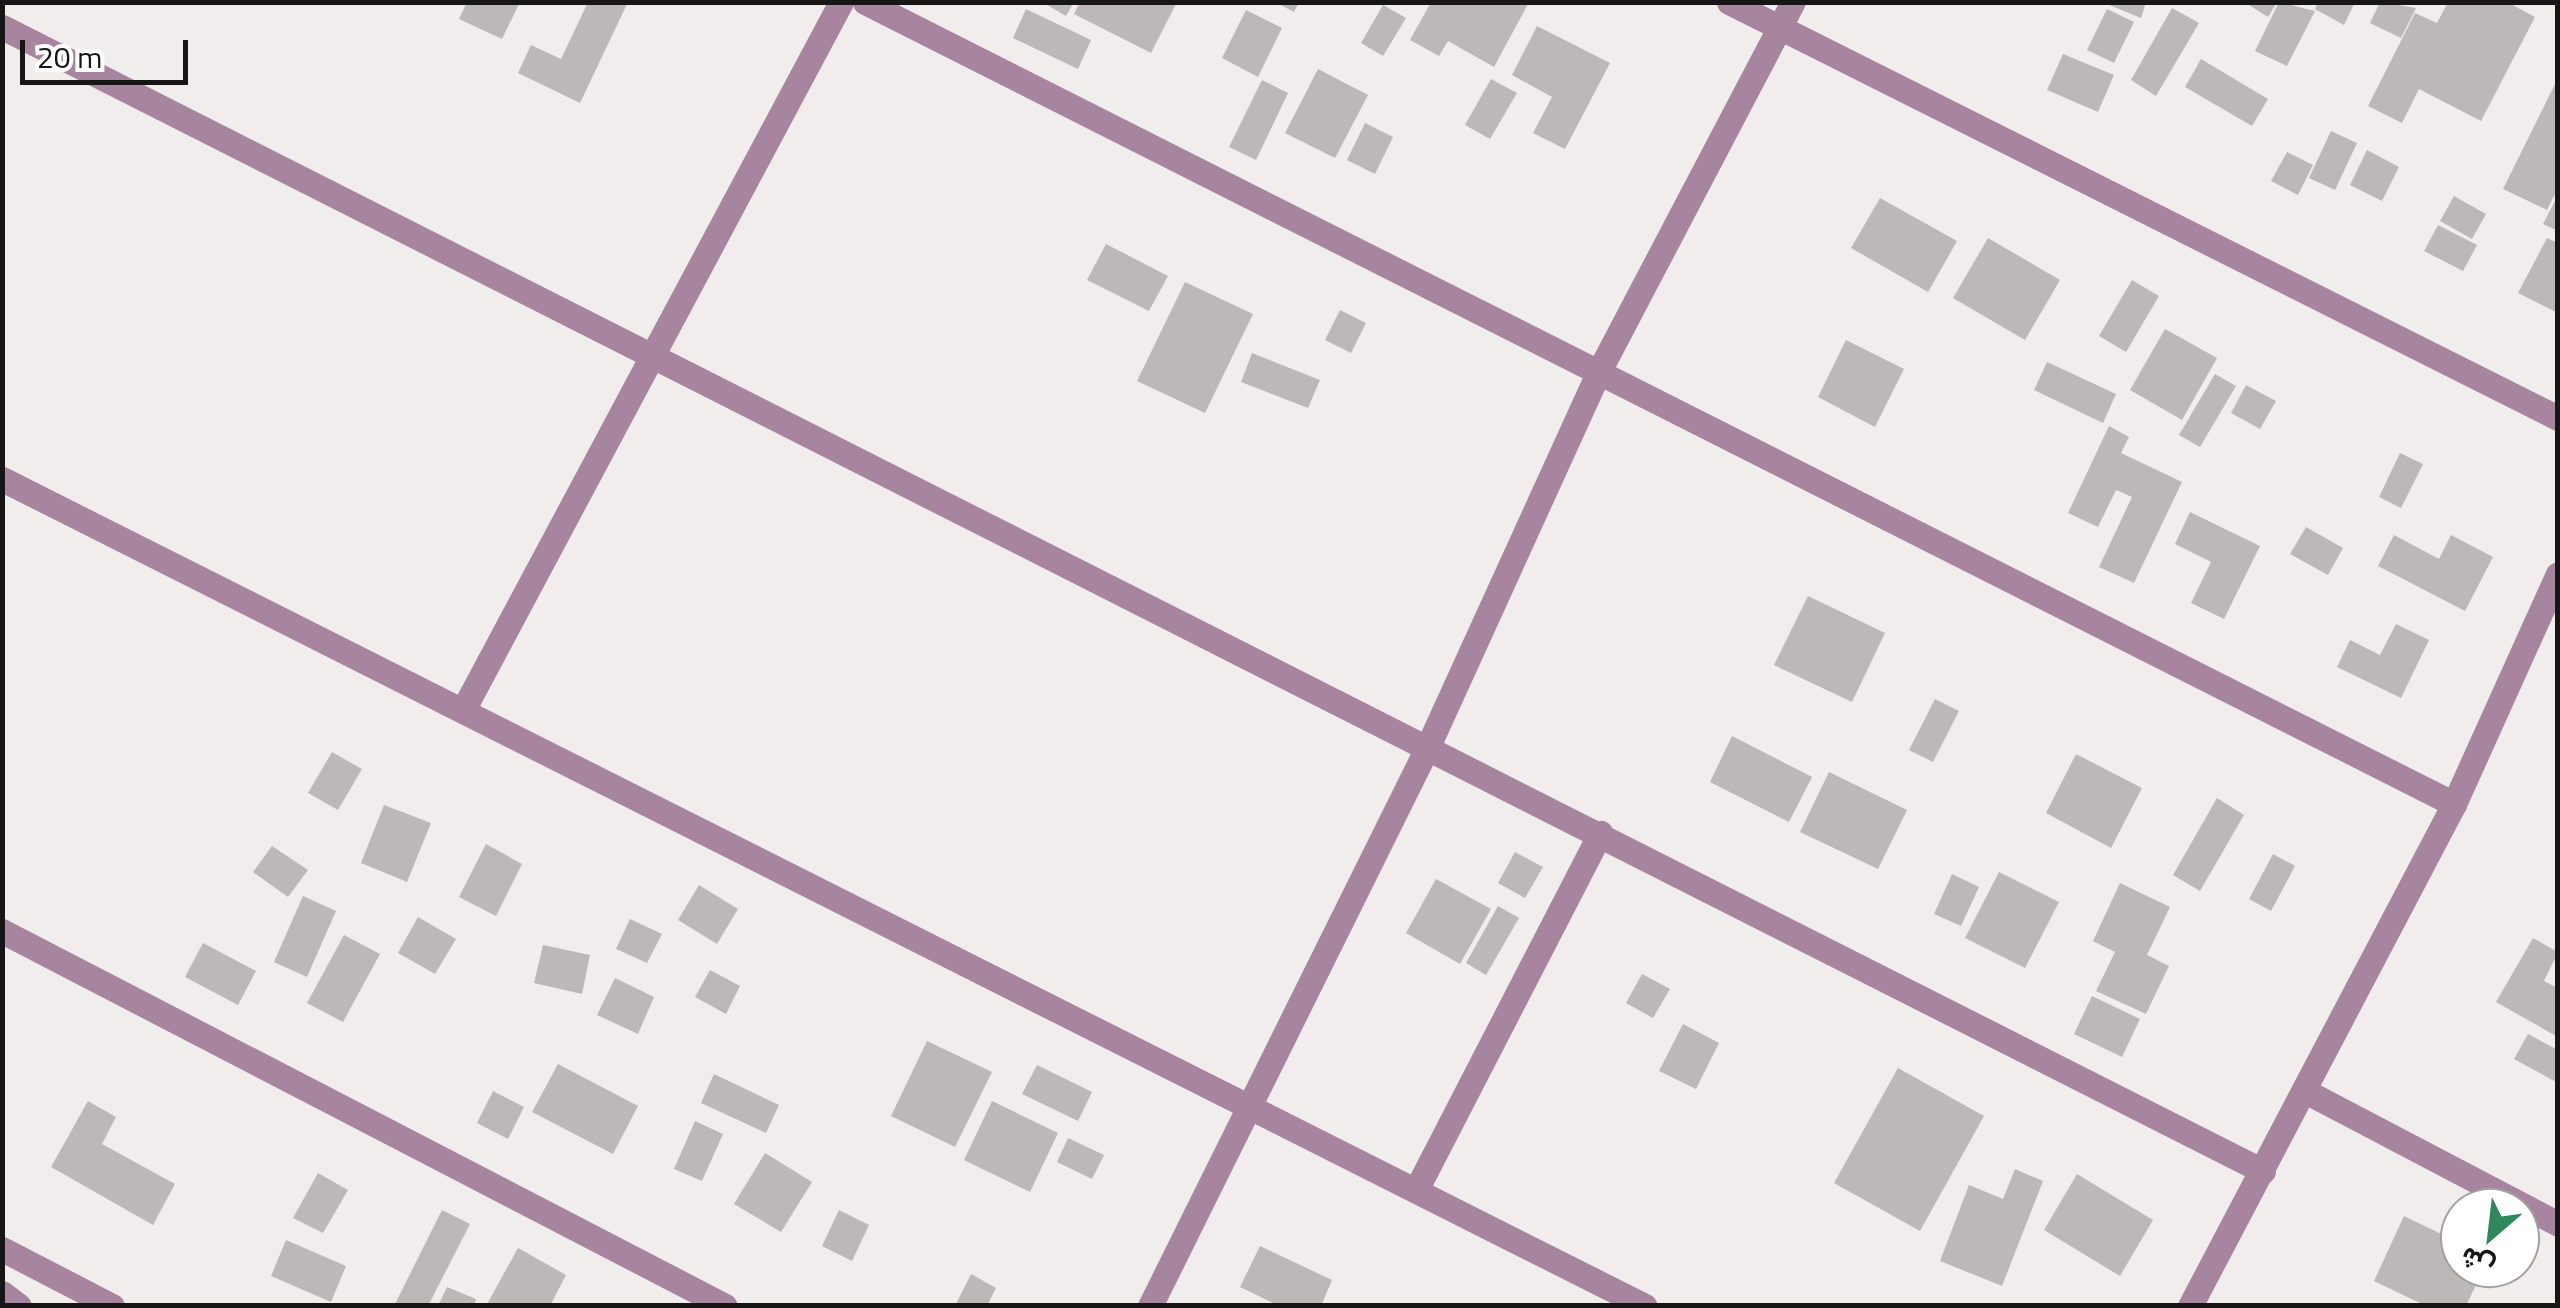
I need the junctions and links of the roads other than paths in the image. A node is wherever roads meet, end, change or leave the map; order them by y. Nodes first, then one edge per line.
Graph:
1 (841, 2) edge
2 (865, 2) edge
3 (1729, 2) edge
4 (1792, 2) edge
5 (2, 27) edge
6 (1778, 27) junction
7 (652, 355) junction
8 (1598, 373) junction
9 (2558, 418) edge
10 (2, 479) edge
11 (2558, 574) edge
12 (463, 710) junction
13 (1428, 744) junction
14 (2454, 804) junction
15 (1600, 833) junction
16 (2, 931) edge
17 (2305, 1091) junction
18 (1249, 1106) junction
19 (2263, 1170) junction
20 (1416, 1190) junction
21 (2558, 1224) edge
22 (2, 1250) edge
23 (2, 1293) edge
24 (19, 1306) edge
25 (112, 1306) edge
26 (726, 1306) edge
27 (1150, 1306) edge
28 (1645, 1306) edge
29 (2190, 1306) edge

1 - 7 street
2 - 8 street
3 - 6 street
4 - 6 street
5 - 7 street
6 - 8 street
6 - 9 street
7 - 12 street
7 - 13 street
8 - 13 street
8 - 14 street
10 - 12 street
11 - 14 street
12 - 18 street
13 - 15 street
13 - 18 street
14 - 17 street
15 - 19 street
15 - 20 street
16 - 26 street
17 - 19 street
17 - 21 street
18 - 20 street
18 - 27 street
19 - 29 street
20 - 28 street
22 - 25 street
23 - 24 street

